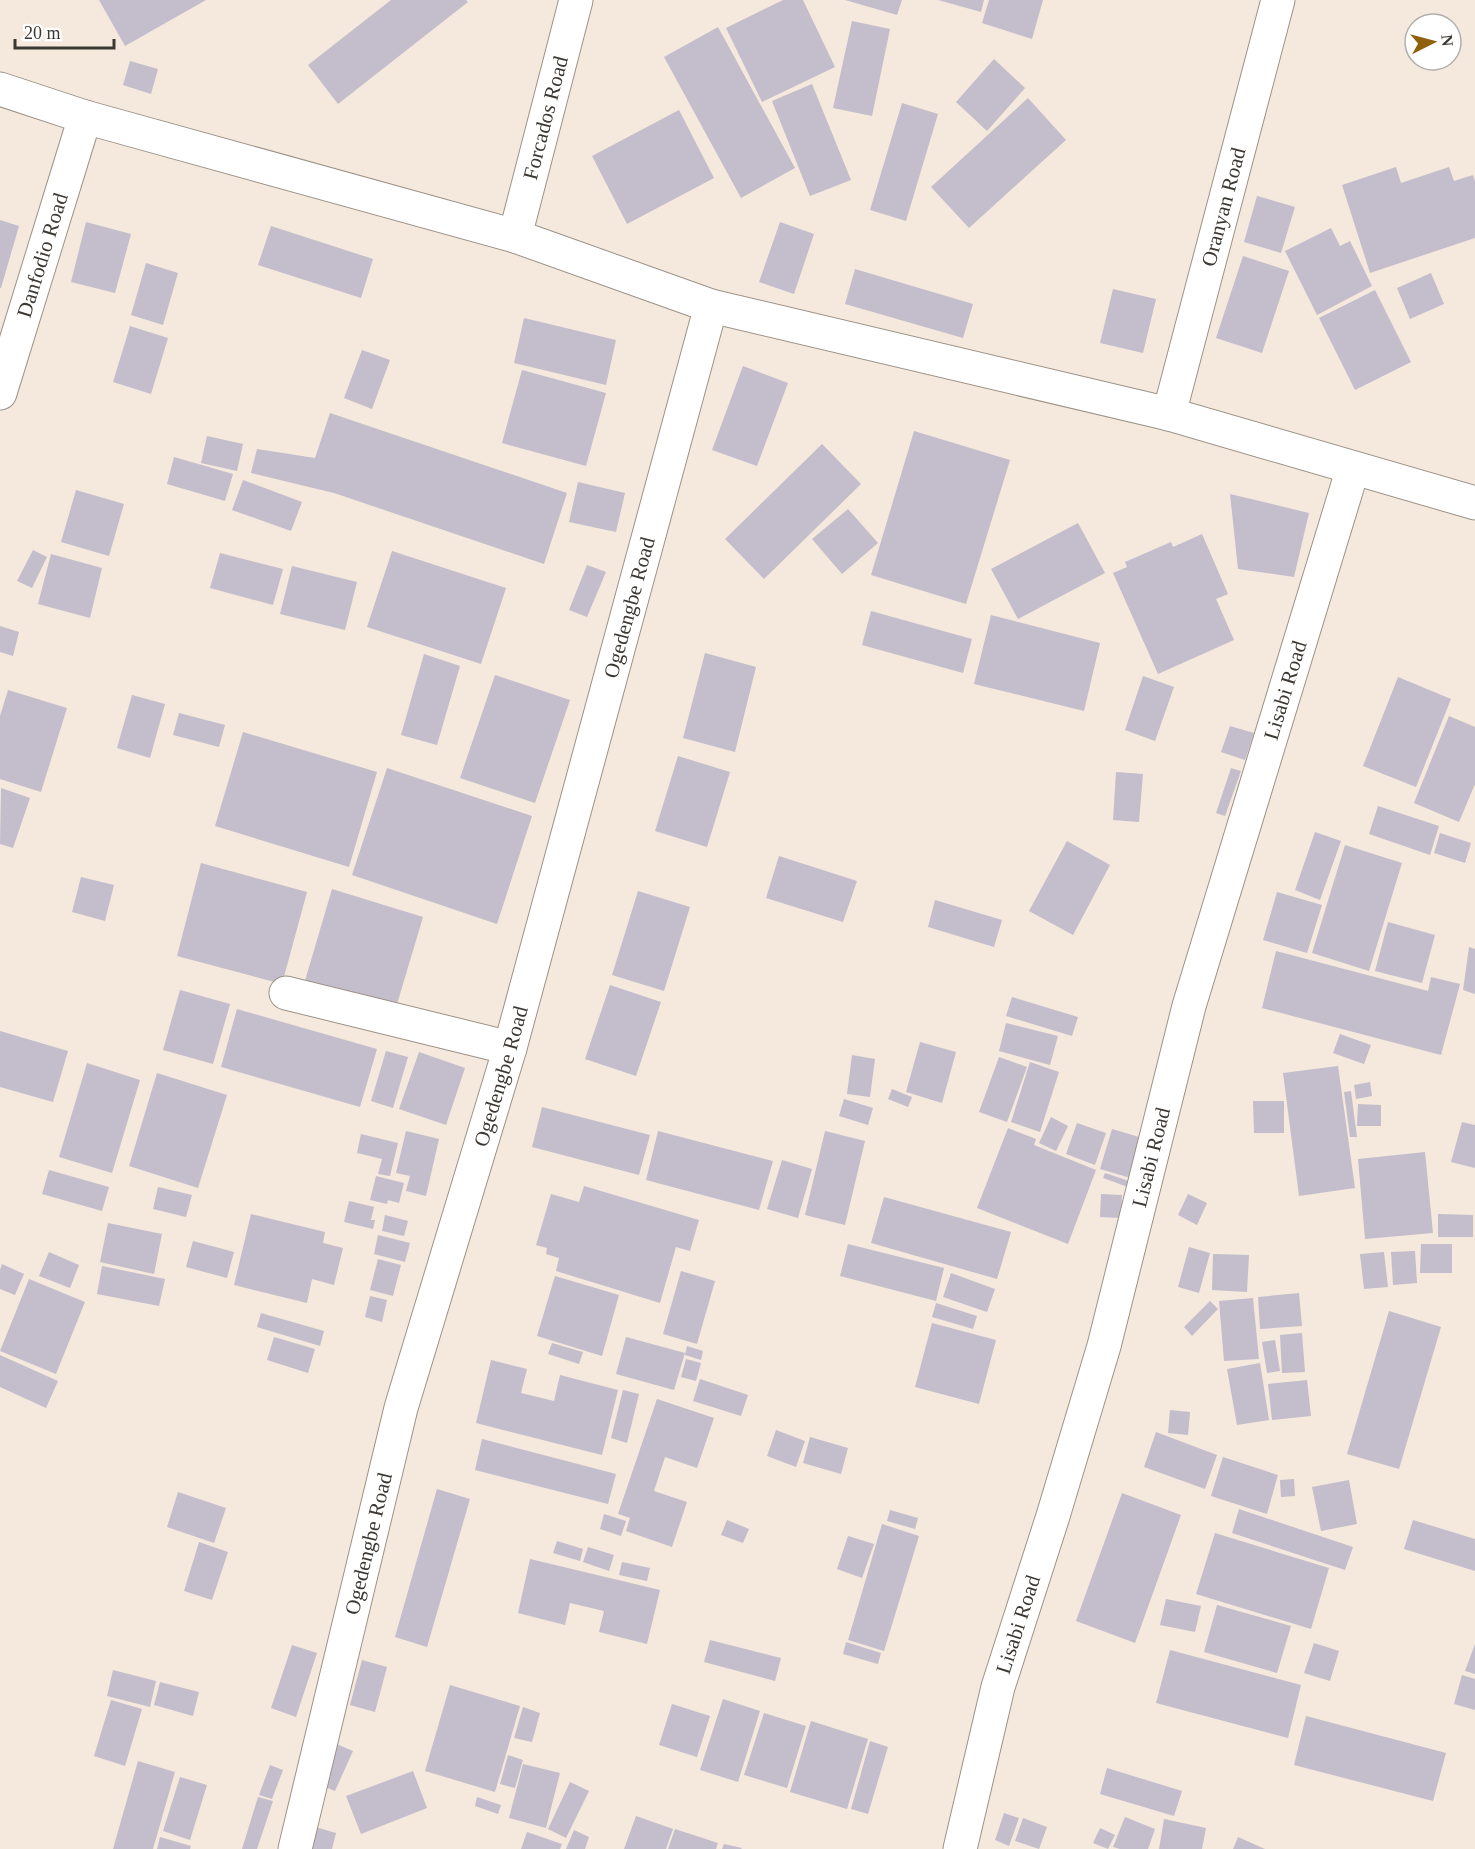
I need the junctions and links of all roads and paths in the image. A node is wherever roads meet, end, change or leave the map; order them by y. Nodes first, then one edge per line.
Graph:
1 (576, 0) edge
2 (1278, 0) edge
3 (0, 89) edge
4 (85, 117) junction
5 (515, 236) junction
6 (711, 306) junction
7 (0, 393) edge
8 (1169, 414) junction
9 (1353, 468) junction
10 (1475, 502) edge
11 (286, 993) dead end
12 (510, 1048) junction
13 (295, 1849) edge
14 (960, 1849) edge

1 - 5 street, Forcados Road
2 - 8 street, Oranyan Road
3 - 4 street
4 - 5 street
4 - 7 street, Danfodio Road
5 - 6 street
6 - 8 street
6 - 12 street, Ogedengbe Road
8 - 9 street
9 - 10 street
9 - 14 street, Lisabi Road
11 - 12 street
12 - 13 street, Ogedengbe Road

